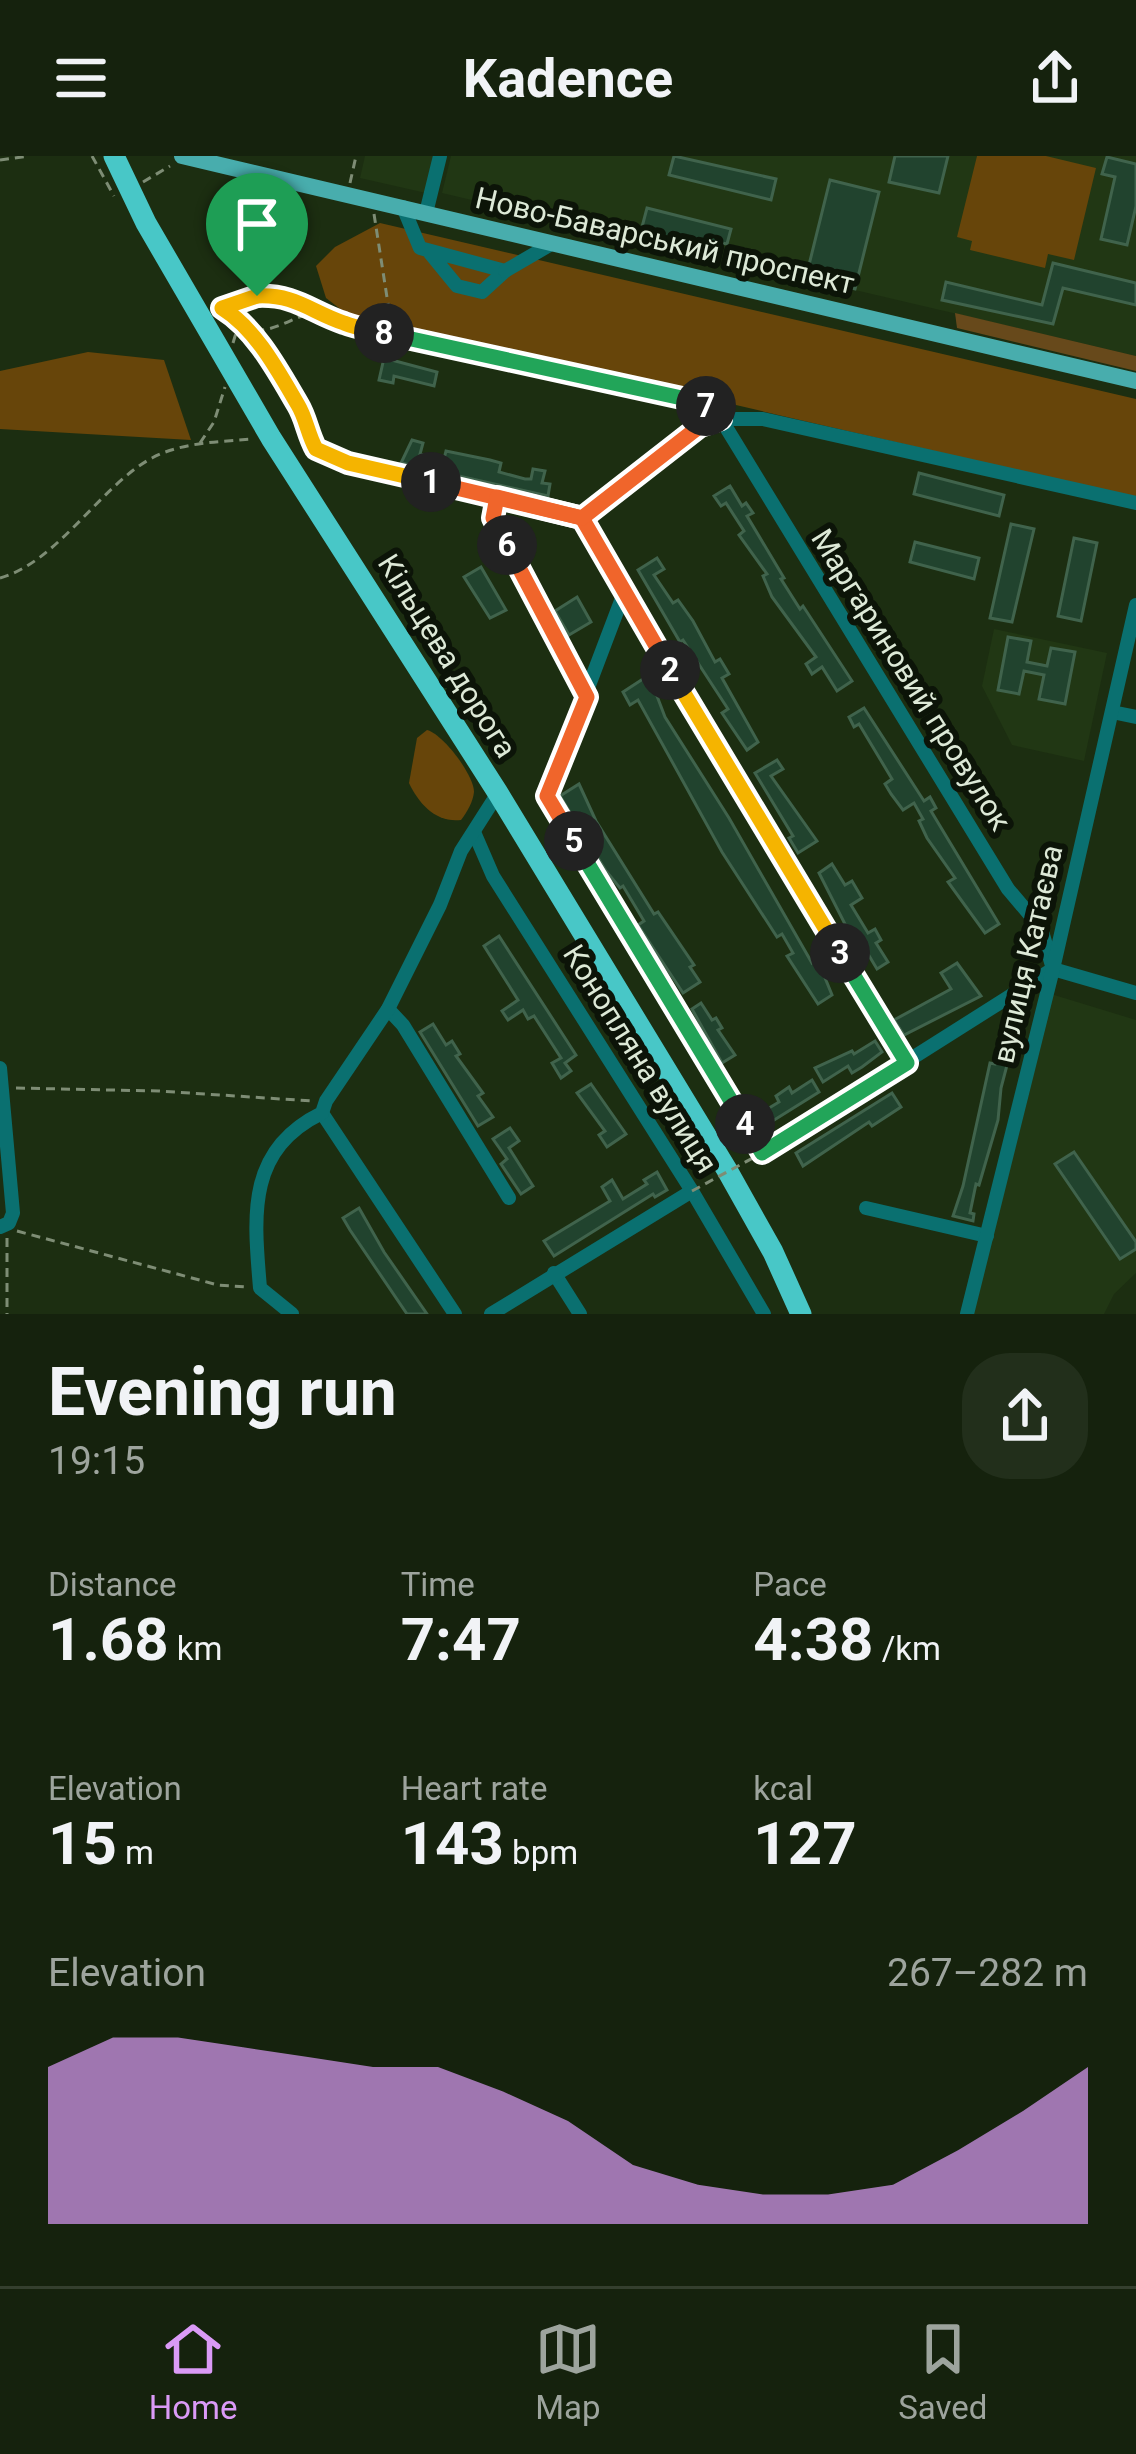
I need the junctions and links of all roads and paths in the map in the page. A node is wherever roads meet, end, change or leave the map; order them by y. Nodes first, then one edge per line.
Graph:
1 (29, 156) edge
2 (92, 156) edge
3 (114, 156) edge
4 (182, 156) edge
5 (356, 156) edge
6 (440, 156) edge
7 (0, 160) edge
8 (122, 192) dead end
9 (347, 194) junction
10 (404, 207) junction
11 (426, 213) junction
12 (374, 214) dead end
13 (554, 243) junction
14 (430, 253) junction
15 (505, 271) junction
16 (195, 301) junction
17 (222, 308) junction
18 (321, 310) junction
19 (249, 329) junction
20 (393, 335) junction
21 (233, 371) junction
22 (1136, 381) edge
23 (721, 419) junction
24 (271, 438) junction
25 (200, 443) junction
26 (336, 459) joint
27 (497, 497) junction
28 (1136, 503) edge
29 (582, 518) junction
30 (0, 578) edge
31 (623, 593) junction
32 (1136, 605) edge
33 (1131, 646) edge
34 (587, 697) junction
35 (1112, 712) junction
36 (1136, 717) edge
37 (498, 793) junction
38 (474, 832) junction
39 (1053, 969) junction
40 (1136, 993) edge
41 (388, 1009) junction
42 (907, 1063) junction
43 (0, 1068) edge
44 (3, 1088) edge
45 (324, 1107) junction
46 (762, 1153) junction
47 (692, 1191) junction
48 (509, 1198) dead end
49 (866, 1208) dead end
50 (2, 1228) edge
51 (987, 1236) junction
52 (554, 1273) junction
53 (260, 1288) junction
54 (7, 1314) edge
55 (292, 1314) edge
56 (455, 1314) edge
57 (491, 1314) edge
58 (580, 1314) edge
59 (764, 1314) edge
60 (800, 1314) edge
61 (967, 1314) edge

1 - 7 path
2 - 8 path
3 - 16 highway, Кільцева дорога
4 - 9 main road, Ново-Баварський проспект
5 - 9 path
6 - 11 street
9 - 10 main road, Ново-Баварський проспект
10 - 11 main road, Ново-Баварський проспект
10 - 14 street
11 - 13 main road, Ново-Баварський проспект
12 - 20 path
13 - 15 street
13 - 22 main road, Ново-Баварський проспект
14 - 15 street
14 - 15 street
16 - 17 path
16 - 21 highway, Кільцева дорога
17 - 18 path
17 - 19 path
18 - 19 path
18 - 20 path
19 - 21 path
19 - 26 path
20 - 23 street
21 - 24 highway, Кільцева дорога
21 - 25 path
23 - 28 street
23 - 29 street
23 - 39 street, Маргариновий провулок
24 - 25 path
24 - 37 highway, Кільцева дорога
25 - 30 path
26 - 27 street
27 - 29 street
27 - 34 street
29 - 31 street
31 - 34 street, Конопляна вулиця
31 - 42 street
32 - 33 street, вулиця Катаєва
33 - 35 street, вулиця Катаєва
34 - 46 street, Конопляна вулиця
35 - 36 street
35 - 39 street, вулиця Катаєва
37 - 38 street
37 - 60 highway, Кільцева дорога
38 - 41 street
38 - 47 street, Конопляна вулиця
39 - 40 street
39 - 42 street
39 - 51 street, вулиця Катаєва
41 - 45 street
41 - 48 street
42 - 46 street
43 - 44 street
44 - 45 path
44 - 50 street
45 - 53 street
45 - 56 street
46 - 47 path, bridge
47 - 52 street
47 - 59 street, Конопляна вулиця
49 - 51 street
51 - 61 street, вулиця Катаєва
52 - 57 street
52 - 58 street
53 - 54 path
53 - 55 street

